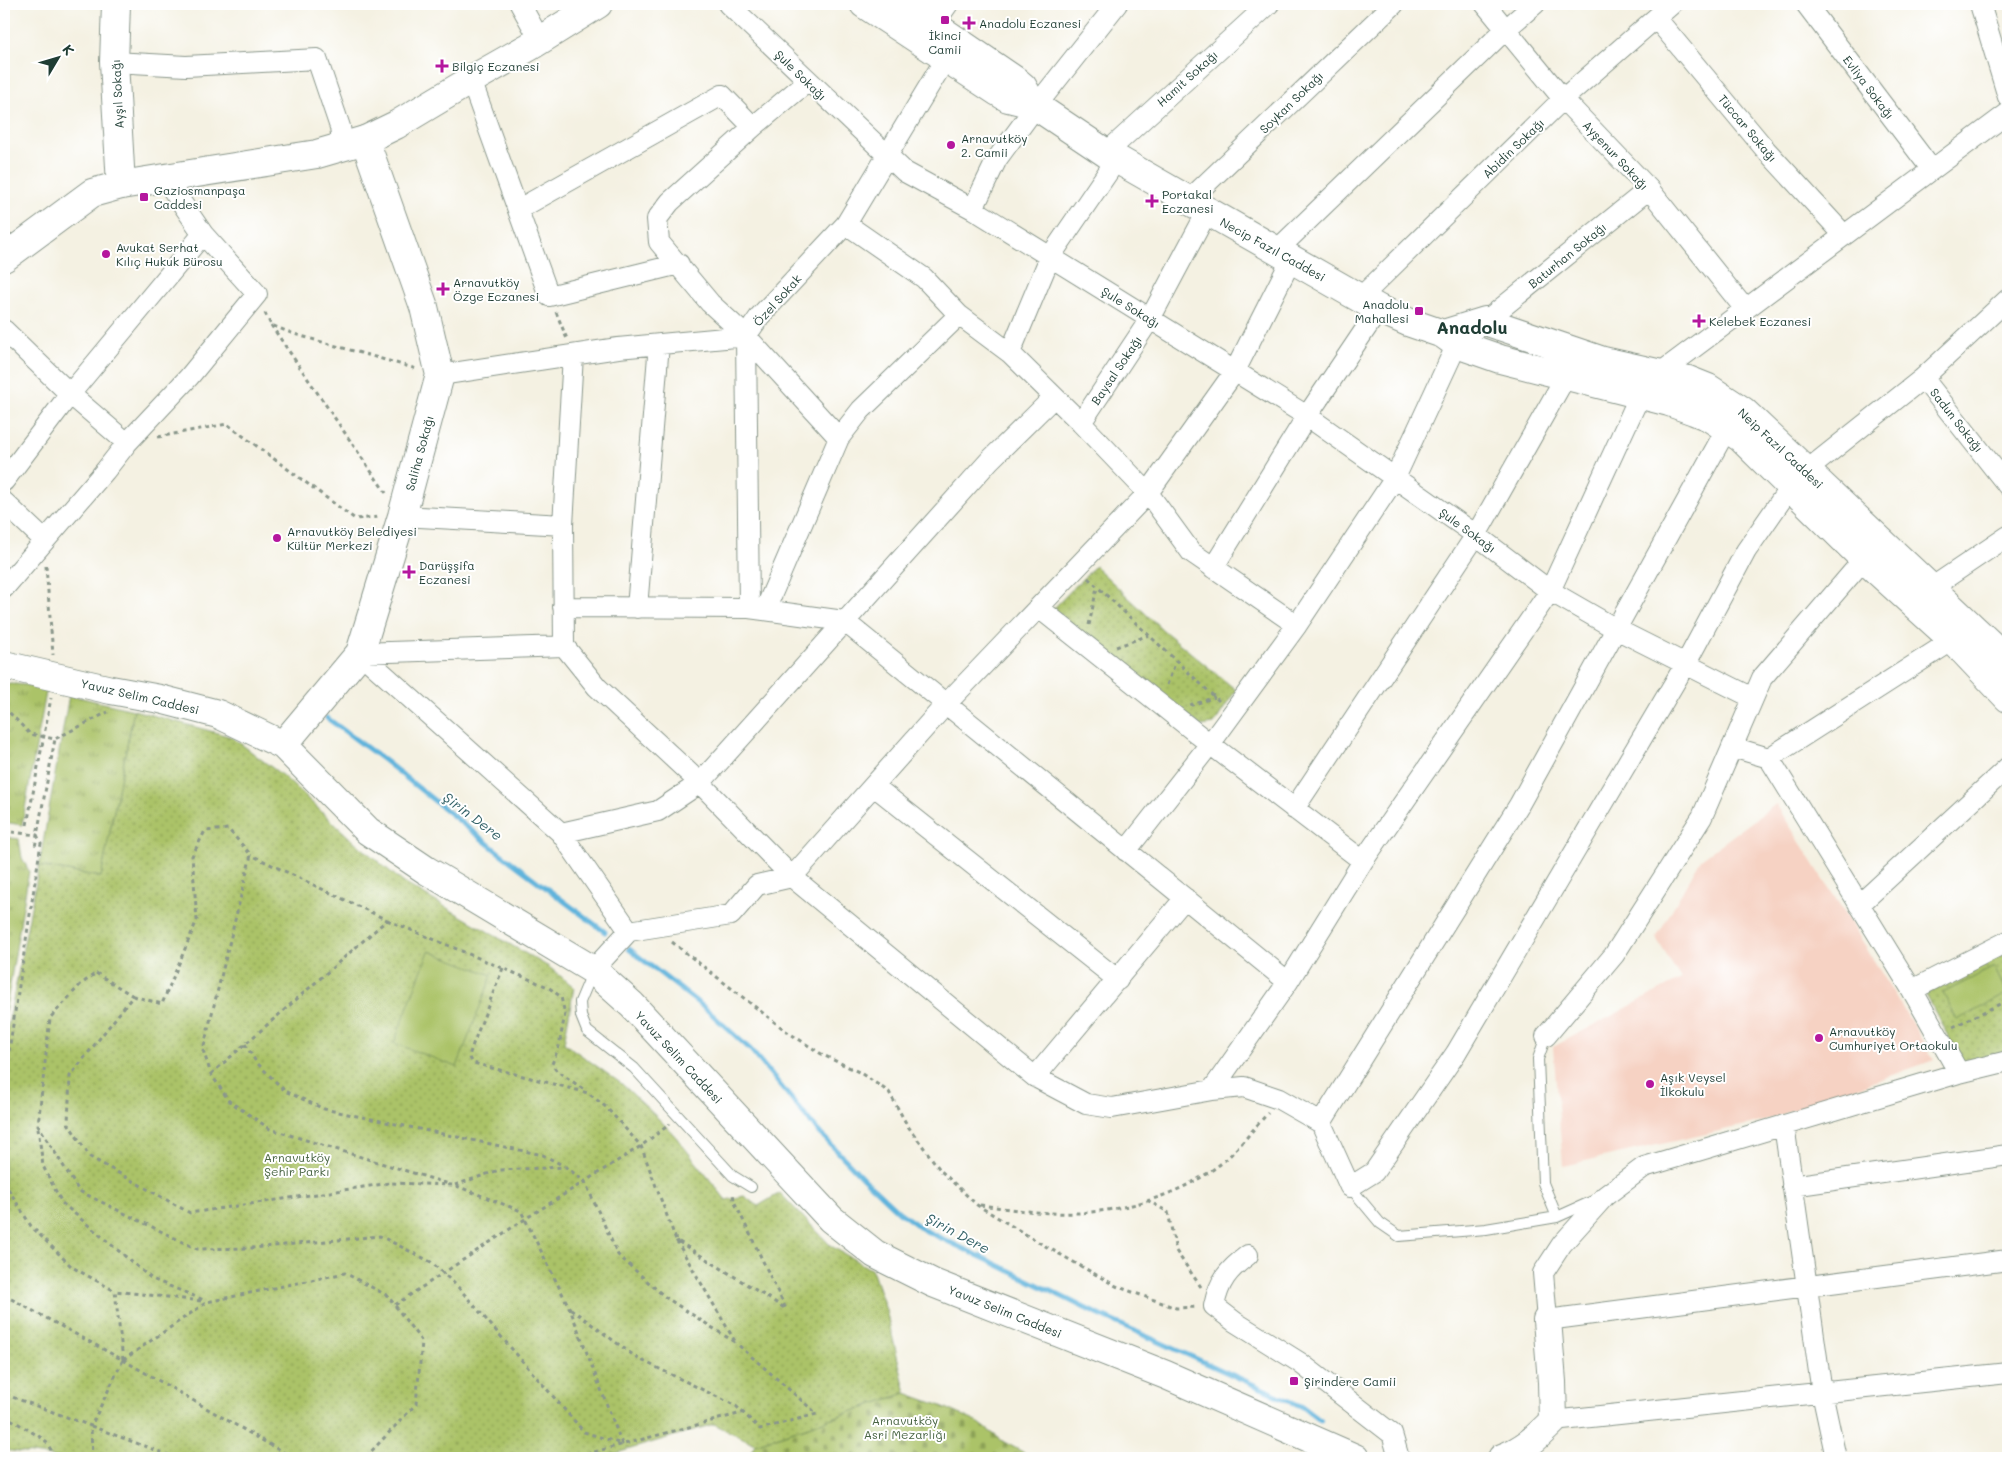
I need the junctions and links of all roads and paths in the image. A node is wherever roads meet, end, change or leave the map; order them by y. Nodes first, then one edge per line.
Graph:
1 (116, 4) edge
2 (520, 4) edge
3 (598, 4) edge
4 (728, 4) edge
5 (864, 4) edge
6 (903, 4) edge
7 (1117, 4) edge
8 (1268, 4) edge
9 (1394, 4) edge
10 (1485, 4) edge
11 (1535, 4) edge
12 (1672, 4) edge
13 (1806, 4) edge
14 (1980, 4) edge
15 (941, 14) edge
16 (1656, 18) junction
17 (1506, 29) junction
18 (540, 40) junction
19 (946, 58) junction
20 (114, 62) junction
21 (471, 80) junction
22 (808, 81) junction
23 (2008, 98) edge
24 (1563, 99) junction
25 (1034, 105) junction
26 (2008, 113) edge
27 (753, 127) junction
28 (354, 144) junction
29 (888, 156) junction
30 (1112, 156) junction
31 (1932, 170) junction
32 (164, 177) junction
33 (121, 184) junction
34 (1649, 189) junction
35 (1198, 206) junction
36 (519, 209) junction
37 (973, 209) junction
38 (846, 224) junction
39 (202, 234) junction
40 (1844, 235) junction
41 (1283, 255) junction
42 (1050, 257) junction
43 (4, 258) edge
44 (679, 264) junction
45 (257, 294) junction
46 (549, 296) junction
47 (2008, 299) edge
48 (1370, 303) junction
49 (1745, 309) junction
50 (959, 315) junction
51 (1150, 319) junction
52 (1485, 321) junction
53 (271, 325) junction
54 (4, 330) edge
55 (746, 336) junction
56 (1450, 339) junction
57 (660, 344) junction
58 (1010, 353) junction
59 (573, 355) junction
60 (1235, 371) junction
61 (1660, 373) junction
62 (440, 375) junction
63 (1566, 376) junction
64 (1923, 378) junction
65 (70, 394) junction
66 (1640, 395) junction
67 (1054, 397) junction
68 (1307, 416) junction
69 (1081, 422) junction
70 (1727, 428) junction
71 (839, 438) junction
72 (127, 443) junction
73 (1396, 478) junction
74 (1799, 479) junction
75 (4, 481) edge
76 (2008, 486) edge
77 (1148, 493) junction
78 (4, 502) edge
79 (402, 516) junction
80 (563, 525) junction
81 (1476, 535) junction
82 (2008, 536) edge
83 (44, 540) junction
84 (1864, 559) junction
85 (1077, 568) junction
86 (1213, 568) junction
87 (1097, 586) junction
88 (4, 588) edge
89 (1932, 588) junction
90 (1550, 591) junction
91 (563, 608) junction
92 (637, 608) junction
93 (1039, 608) junction
94 (757, 609) junction
95 (844, 622) junction
96 (1297, 625) junction
97 (1616, 629) junction
98 (1096, 630) dead end
99 (1149, 635) junction
100 (1953, 640) junction
101 (1110, 641) dead end
102 (564, 646) junction
103 (1116, 647) junction
104 (1124, 652) dead end
105 (360, 653) junction
106 (2008, 659) edge
107 (1176, 661) junction
108 (4, 664) edge
109 (1685, 665) junction
110 (55, 677) junction
111 (1159, 680) dead end
112 (1167, 685) junction
113 (1173, 690) dead end
114 (143, 696) junction
115 (1215, 697) junction
116 (1753, 698) junction
117 (2008, 698) edge
118 (1186, 700) dead end
119 (947, 704) junction
120 (4, 707) edge
121 (1232, 713) junction
122 (44, 737) junction
123 (55, 739) junction
124 (1210, 744) junction
125 (283, 745) junction
126 (1732, 747) junction
127 (1768, 758) junction
128 (2008, 767) edge
129 (700, 783) junction
130 (874, 786) junction
131 (1294, 809) junction
132 (27, 825) dead end
133 (4, 831) edge
134 (561, 833) junction
135 (37, 835) junction
136 (35, 848) dead end
137 (1126, 850) junction
138 (250, 855) junction
139 (1363, 861) junction
140 (792, 877) junction
141 (1185, 898) junction
142 (1859, 905) junction
143 (387, 920) junction
144 (654, 928) junction
145 (629, 931) junction
146 (2008, 940) edge
147 (503, 968) junction
148 (593, 970) junction
149 (1118, 980) junction
150 (1288, 982) junction
151 (1912, 990) junction
152 (133, 996) junction
153 (2008, 1000) edge
154 (1937, 1035) junction
155 (1546, 1036) joint
156 (245, 1044) junction
157 (2008, 1061) edge
158 (1958, 1073) junction
159 (211, 1074) junction
160 (1035, 1077) junction
161 (4, 1083) edge
162 (1212, 1090) junction
163 (588, 1093) junction
164 (1279, 1099) junction
165 (1321, 1122) junction
166 (1784, 1125) junction
167 (38, 1126) junction
168 (663, 1129) dead end
169 (641, 1146) junction
170 (2008, 1155) edge
171 (566, 1167) junction
172 (733, 1176) junction
173 (4, 1182) edge
174 (585, 1182) junction
175 (454, 1185) junction
176 (1792, 1186) junction
177 (751, 1187) dead end
178 (1350, 1188) junction
179 (1605, 1196) junction
180 (1147, 1200) junction
181 (977, 1205) junction
182 (1557, 1218) junction
183 (525, 1219) junction
184 (676, 1240) junction
185 (1248, 1255) dead end
186 (2008, 1260) edge
187 (443, 1274) junction
188 (1807, 1286) junction
189 (115, 1291) junction
190 (4, 1294) edge
191 (207, 1302) junction
192 (395, 1305) junction
193 (1214, 1306) junction
194 (570, 1309) junction
195 (1547, 1320) junction
196 (736, 1343) junction
197 (123, 1360) junction
198 (2008, 1373) edge
199 (1822, 1393) junction
200 (4, 1394) edge
201 (742, 1413) junction
202 (4, 1415) edge
203 (1553, 1421) junction
204 (92, 1426) junction
205 (622, 1444) junction
206 (50, 1458) edge
207 (92, 1458) edge
208 (176, 1458) edge
209 (293, 1458) edge
210 (365, 1458) edge
211 (571, 1458) edge
212 (1355, 1458) edge
213 (1399, 1458) edge
214 (1502, 1458) edge
215 (1836, 1458) edge

1 - 20 main road, Ayşıl Sokağı
2 - 18 street
3 - 18 main road
4 - 22 street, Şule Sokağı
5 - 19 main road, Necip Fazıl Caddesi
6 - 15 main road, Necip Fazıl Caddesi
7 - 25 street
8 - 30 street, Hamit Sokağı
9 - 35 street, Soykan Sokağı
10 - 17 street, Ayşenur Sokağı
11 - 17 street
12 - 16 street, Abidin Sokağı
13 - 31 street, Evliya Sokağı
14 - 23 street
15 - 25 main road, Necip Fazıl Caddesi
16 - 24 street, Abidin Sokağı
16 - 40 street, Tüccar Sokağı
17 - 24 street, Ayşenur Sokağı
17 - 41 street
18 - 21 main road
19 - 25 main road, Necip Fazıl Caddesi
19 - 29 street, Özel Sokak
20 - 28 street
20 - 33 main road, Ayşıl Sokağı
21 - 28 main road
21 - 36 street
22 - 27 street
22 - 29 street, Şule Sokağı
24 - 34 street, Ayşenur Sokağı
24 - 48 street, Abidin Sokağı
25 - 30 main road, Necip Fazıl Caddesi
25 - 37 street
26 - 31 street
27 - 36 street
27 - 44 street
28 - 32 main road
28 - 62 main road, Saliha Sokağı
29 - 37 street, Şule Sokağı
29 - 38 street, Özel Sokak
30 - 35 main road, Necip Fazıl Caddesi
30 - 42 street, Hamit Sokağı
31 - 40 street
32 - 33 main road
32 - 39 street
33 - 43 main road
34 - 49 street, Ayşenur Sokağı
34 - 52 street, Baturhan Sokağı
35 - 41 main road, Necip Fazıl Caddesi
35 - 51 street, Baysal Sokağı
36 - 46 street
37 - 42 street, Şule Sokağı
38 - 50 street
38 - 55 street, Özel Sokak
39 - 45 street
39 - 65 street
40 - 49 street
41 - 48 main road, Necip Fazıl Caddesi
41 - 60 street
42 - 51 street, Şule Sokağı
42 - 58 street, Hamit Sokağı
44 - 46 street
44 - 55 street
45 - 53 path
45 - 72 street
46 - 59 path
47 - 64 street
48 - 56 main road, Necip Fazıl Caddesi
48 - 68 street, Abidin Sokağı
49 - 61 street
50 - 58 street
50 - 71 street
51 - 60 street, Şule Sokağı
51 - 69 street, Baysal Sokağı
52 - 56 main road
52 - 61 main road, Neip Fazıl Caddesi
53 - 62 path
53 - 79 path
54 - 65 street
55 - 57 street, Özel Sokak
55 - 71 street
55 - 94 street
56 - 63 main road, Necip Fazıl Caddesi
56 - 73 street
57 - 59 street, Özel Sokak
57 - 92 street
58 - 67 street
59 - 62 street, Özel Sokak
59 - 80 street
60 - 68 street, Şule Sokağı
60 - 77 street
61 - 66 street
61 - 74 main road, Neip Fazıl Caddesi
62 - 79 main road, Saliha Sokağı
63 - 66 main road, Necip Fazıl Caddesi
63 - 81 street
64 - 74 street
64 - 76 street, Sadun Sokağı
65 - 72 street
65 - 75 street
66 - 70 main road, Necip Fazıl Caddesi
66 - 90 street
67 - 69 street
67 - 95 street
68 - 73 street, Şule Sokağı
68 - 86 street, Abidin Sokağı
69 - 77 street
70 - 74 main road, Necip Fazıl Caddesi
70 - 97 street
71 - 94 street
72 - 79 path
72 - 83 street
73 - 81 street, Şule Sokağı
73 - 96 street
74 - 84 main road
74 - 89 main road, Neip Fazıl Caddesi
74 - 109 street
77 - 85 street
77 - 86 street
78 - 83 street
79 - 80 street
79 - 105 main road, Saliha Sokağı
80 - 91 street
81 - 90 street, Şule Sokağı
81 - 131 street
82 - 89 street
83 - 88 street
83 - 110 path
84 - 100 main road
84 - 116 street
85 - 87 path
85 - 93 street
86 - 96 street
87 - 98 path
87 - 99 path
89 - 106 main road, Neip Fazıl Caddesi
90 - 97 street, Şule Sokağı
90 - 139 street
91 - 92 street
91 - 102 street
92 - 94 street
93 - 119 street
93 - 124 street
94 - 95 street
95 - 119 street
95 - 129 street
96 - 121 street
97 - 109 street, Şule Sokağı
97 - 165 street
99 - 103 path
99 - 107 path
100 - 117 main road
100 - 127 street
101 - 103 path
102 - 105 street
102 - 129 street
103 - 104 path
105 - 125 main road, Saliha Sokağı
105 - 134 street
107 - 112 path
107 - 115 path
108 - 110 main road, Yavuz Selim Caddesi
109 - 116 street, Şule Sokağı
109 - 178 street
110 - 114 main road, Yavuz Selim Caddesi
110 - 122 path
111 - 112 path
112 - 113 path
114 - 123 path
114 - 125 main road, Yavuz Selim Caddesi
115 - 118 path
115 - 121 path
116 - 126 street
119 - 130 street
119 - 137 street
120 - 122 path
121 - 124 street
122 - 123 path
122 - 132 path
123 - 135 path
124 - 131 street
124 - 137 street
125 - 148 main road, Yavuz Selim Caddesi
126 - 127 street
126 - 155 street
127 - 142 street
128 - 142 street
129 - 134 street
129 - 140 street
130 - 140 street
130 - 149 street
131 - 139 street
133 - 135 path
134 - 145 street
135 - 136 path
135 - 161 path
137 - 141 street
138 - 143 path
138 - 152 path
138 - 159 path
139 - 150 street
140 - 144 street
140 - 160 street
141 - 149 street
141 - 150 street
142 - 151 street
143 - 147 path
143 - 156 path
144 - 145 street
144 - 181 path
145 - 148 street
146 - 151 street
147 - 163 path
147 - 163 path
148 - 172 lane
148 - 212 main road, Yavuz Selim Caddesi
149 - 160 street
150 - 162 street
151 - 154 street
152 - 167 path
152 - 175 path
153 - 154 path
154 - 158 street
155 - 182 lane
156 - 159 path
156 - 171 path
157 - 158 street
158 - 166 street
159 - 175 path
160 - 162 street
162 - 164 street
163 - 169 path
164 - 165 street
164 - 180 path
165 - 178 street
166 - 176 street
166 - 179 street
167 - 187 path
167 - 191 path
168 - 169 path
169 - 174 path
169 - 184 path
170 - 176 street
171 - 174 path
171 - 175 path
172 - 177 lane
172 - 184 path
173 - 189 path
174 - 183 path
174 - 196 path
175 - 183 path
176 - 188 street
178 - 182 lane
179 - 182 lane
179 - 195 street
180 - 181 path
180 - 193 path
181 - 193 path
183 - 187 path
183 - 194 path
184 - 196 path
185 - 193 street
186 - 188 street
187 - 192 path
187 - 205 path
188 - 195 street
188 - 199 street
189 - 191 path
189 - 197 path
190 - 197 path
191 - 192 path
191 - 197 path
192 - 210 path
193 - 213 street
194 - 201 path
194 - 205 path
195 - 203 main road
196 - 201 path
197 - 204 path
197 - 209 path
198 - 199 street
199 - 203 street
199 - 215 street
200 - 204 path
201 - 205 path
202 - 206 path
203 - 214 main road
204 - 207 path
204 - 208 path
205 - 211 path

